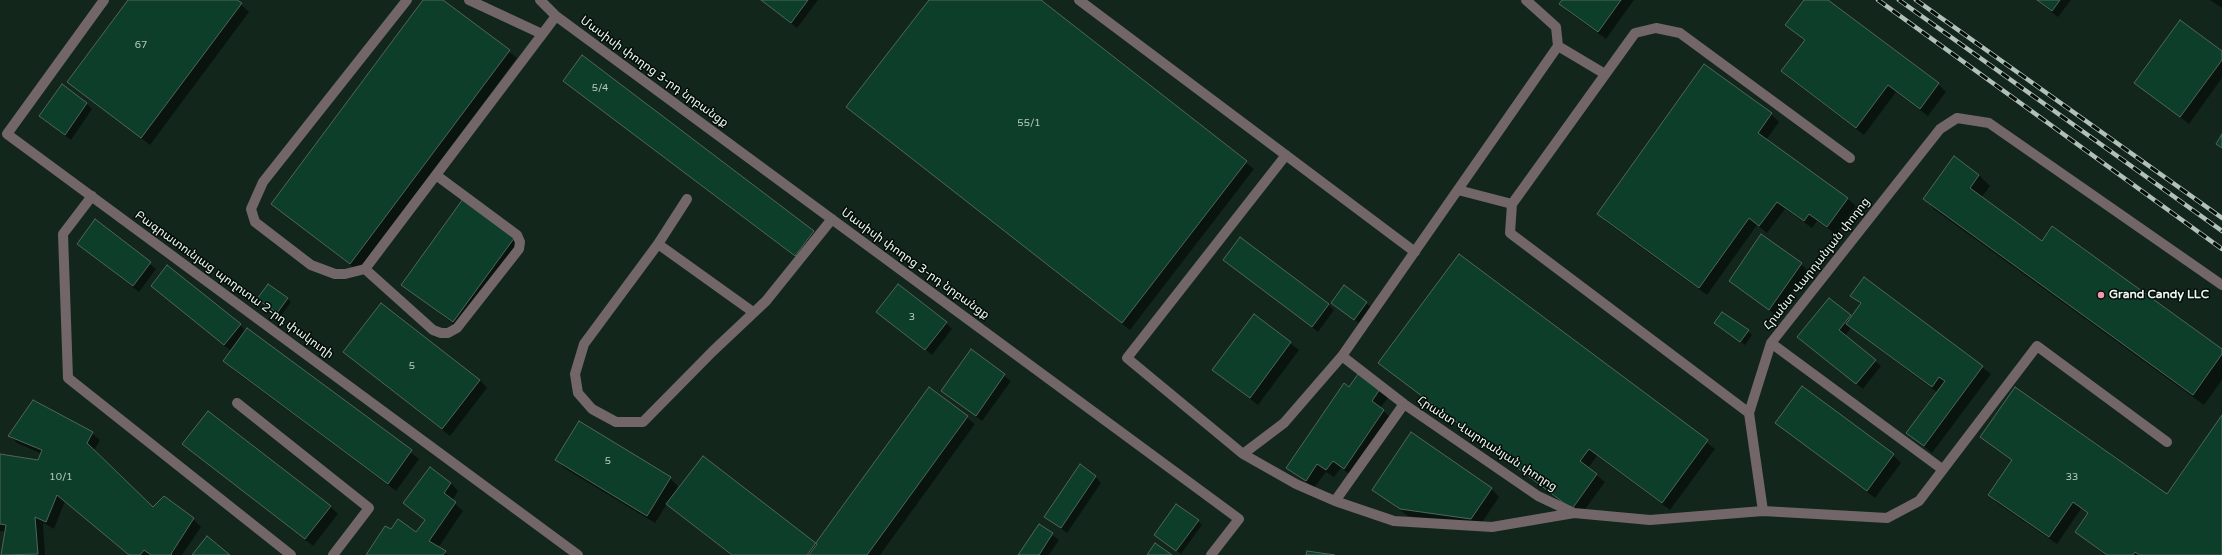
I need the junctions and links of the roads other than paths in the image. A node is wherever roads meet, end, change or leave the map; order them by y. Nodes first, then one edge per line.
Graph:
1 (104, 0) edge
2 (407, 0) edge
3 (469, 0) edge
4 (540, 0) edge
5 (1079, 0) edge
6 (1526, 0) edge
7 (556, 16) junction
8 (542, 34) junction
9 (1558, 46) junction
10 (1605, 74) junction
11 (1286, 156) junction
12 (1850, 158) dead end
13 (436, 175) junction
14 (1458, 190) junction
15 (92, 196) junction
16 (687, 199) dead end
17 (1512, 204) junction
18 (832, 219) junction
19 (658, 244) junction
20 (1415, 252) junction
21 (365, 269) junction
22 (2222, 285) edge
23 (753, 312) junction
24 (1771, 343) junction
25 (1342, 356) junction
26 (237, 403) dead end
27 (1404, 404) junction
28 (1749, 414) junction
29 (2167, 442) dead end
30 (1243, 454) junction
31 (1942, 469) junction
32 (1335, 501) junction
33 (1763, 511) junction
34 (1574, 513) junction
35 (291, 555) edge
36 (333, 555) edge
37 (578, 555) edge
38 (1211, 555) edge

1 - 15 street, Բագրատունյաց պողոտա 2-րդ փակուղի
2 - 21 street
3 - 8 street
4 - 7 street, Մասիսի փողոց 3-րդ նրբանցք
5 - 11 street
6 - 9 street
7 - 8 street
7 - 18 street, Մասիսի փողոց 3-րդ նրբանցք
8 - 13 street
9 - 10 street
9 - 14 street
10 - 12 street
10 - 17 street
11 - 20 street
11 - 30 street
13 - 21 street
13 - 21 street
14 - 17 street
14 - 20 street
15 - 35 street
15 - 37 street, Բագրատունյաց պողոտա 2-րդ փակուղի
16 - 19 street
17 - 28 street
18 - 23 street
18 - 38 street, Մասիսի փողոց 3-րդ նրբանցք
19 - 23 street
19 - 23 street
20 - 25 street
22 - 24 street, Հրանտ Վարդանյան փողոց
24 - 28 street, Հրանտ Վարդանյան փողոց
24 - 31 street
25 - 27 street, Հրանտ Վարդանյան փողոց
25 - 30 street
26 - 36 street
27 - 32 street
27 - 34 street, Հրանտ Վարդանյան փողոց
28 - 33 street, Հրանտ Վարդանյան փողոց
29 - 31 street
30 - 32 street
31 - 33 street
32 - 34 street
33 - 34 street, Հրանտ Վարդանյան փողոց

